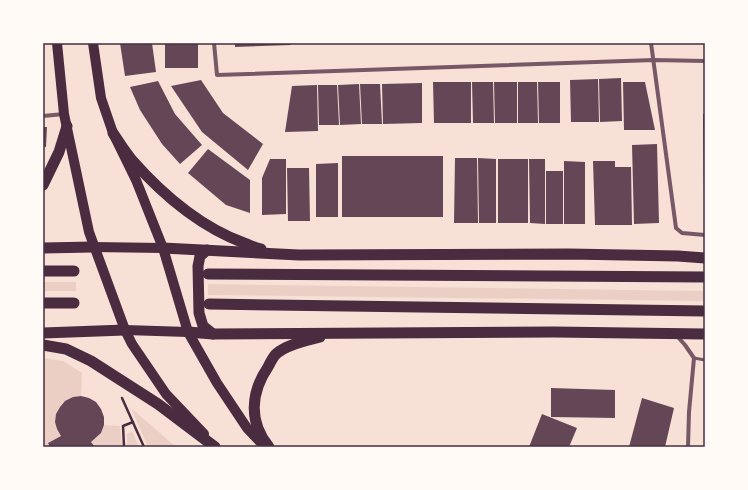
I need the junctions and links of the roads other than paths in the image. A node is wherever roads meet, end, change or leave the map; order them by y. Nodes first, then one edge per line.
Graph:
1 (57, 43) edge
2 (93, 43) edge
3 (214, 43) edge
4 (651, 43) edge
5 (654, 60) junction
6 (705, 61) edge
7 (64, 114) junction
8 (43, 116) edge
9 (67, 126) junction
10 (113, 133) junction
11 (43, 185) edge
12 (705, 235) edge
13 (94, 247) junction
14 (43, 248) edge
15 (163, 248) junction
16 (207, 250) junction
17 (299, 255) junction
18 (705, 258) edge
19 (43, 271) edge
20 (74, 271) dead end
21 (208, 274) dead end
22 (705, 277) edge
23 (43, 303) edge
24 (74, 304) dead end
25 (208, 304) dead end
26 (705, 311) edge
27 (125, 330) junction
28 (43, 332) edge
29 (188, 332) junction
30 (213, 334) junction
31 (330, 334) junction
32 (705, 334) edge
33 (675, 335) junction
34 (43, 345) edge
35 (694, 358) junction
36 (705, 360) edge
37 (215, 447) edge
38 (264, 447) edge
39 (268, 447) edge
40 (688, 447) edge

1 - 7 main road
2 - 10 main road
3 - 5 street
4 - 5 street
5 - 6 street
5 - 12 street
7 - 8 street
7 - 9 main road
9 - 11 highway
9 - 13 main road
10 - 15 main road
10 - 17 highway
13 - 14 highway
13 - 15 main road
13 - 27 main road
15 - 16 highway
15 - 29 main road
16 - 17 highway
16 - 30 highway
17 - 18 highway
19 - 20 highway
21 - 22 highway
23 - 24 highway
25 - 26 highway
27 - 28 highway
27 - 29 main road
27 - 37 main road
29 - 30 highway
29 - 38 main road
30 - 31 highway
31 - 33 highway
31 - 39 highway
32 - 33 highway
33 - 35 street
34 - 37 highway
35 - 36 lane
35 - 40 street

